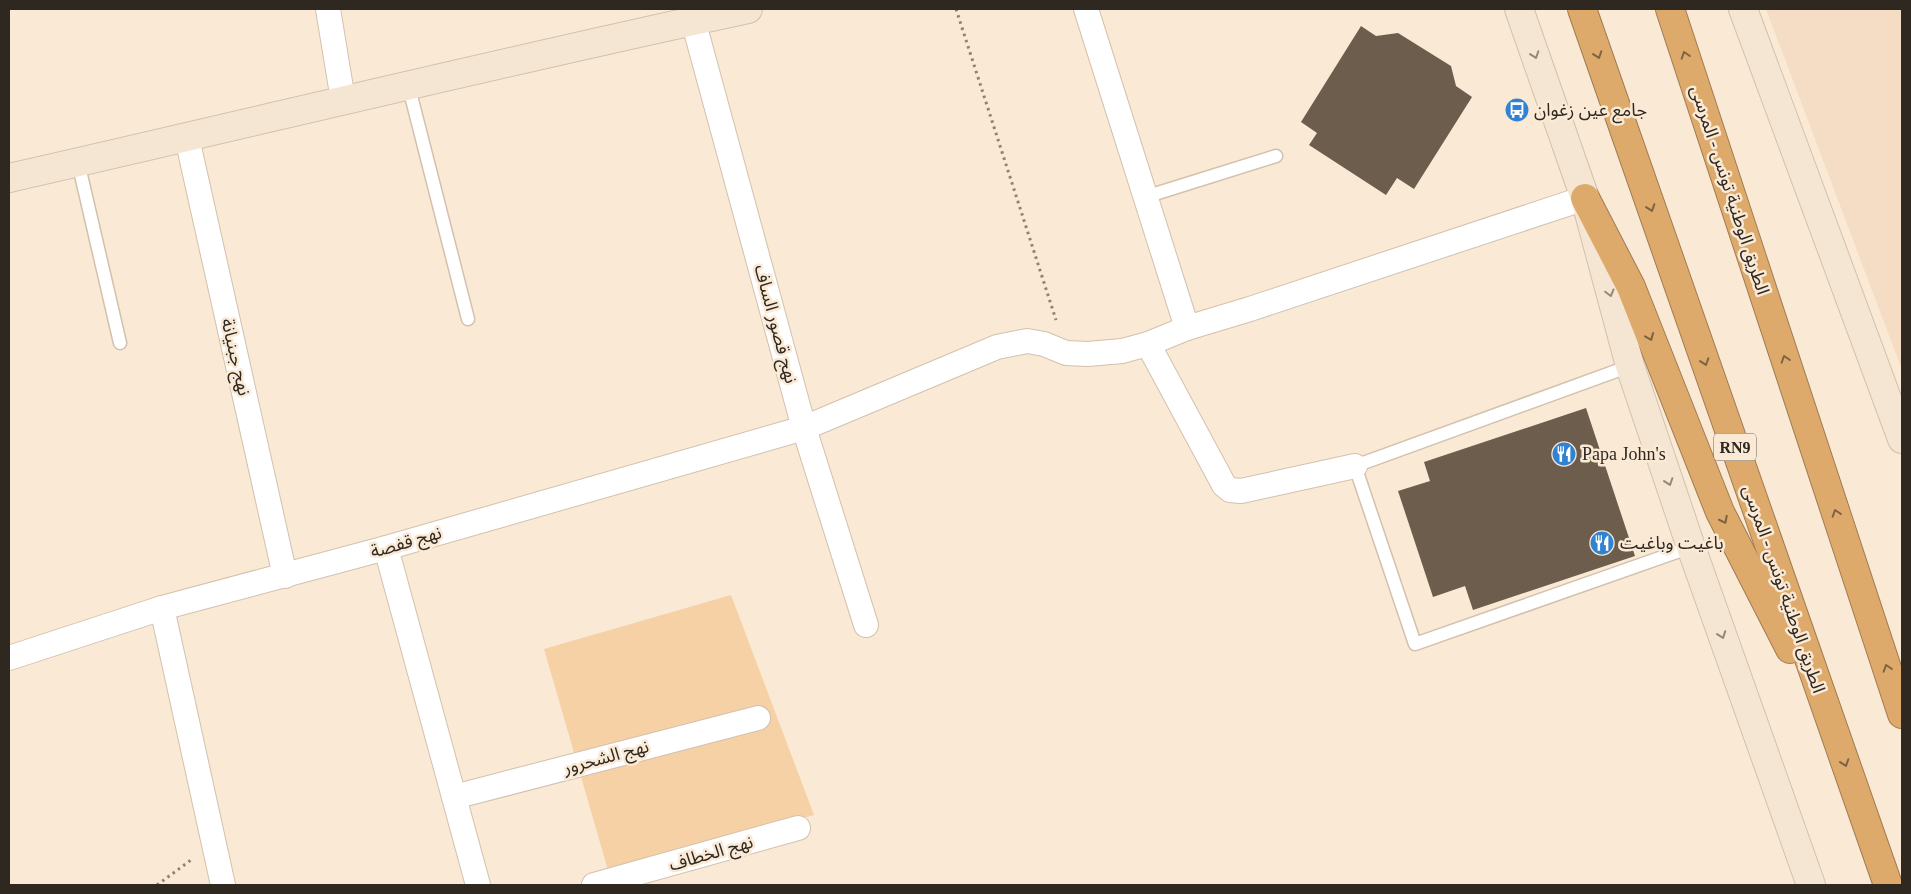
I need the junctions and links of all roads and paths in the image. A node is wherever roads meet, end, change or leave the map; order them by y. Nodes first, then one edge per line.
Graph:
1 (328, 9) edge
2 (748, 9) edge
3 (956, 9) edge
4 (1086, 9) edge
5 (1519, 9) edge
6 (1582, 9) edge
7 (1670, 9) edge
8 (1743, 9) edge
9 (692, 15) edge
10 (408, 84) junction
11 (343, 100) junction
12 (187, 138) junction
13 (1276, 156) dead end
14 (78, 162) junction
15 (9, 178) edge
16 (1145, 197) junction
17 (1585, 198) junction
18 (468, 319) dead end
19 (1187, 328) junction
20 (120, 343) dead end
21 (1148, 344) junction
22 (1066, 353) junction
23 (1630, 366) junction
24 (804, 428) junction
25 (1902, 439) edge
26 (1355, 466) junction
27 (1691, 547) junction
28 (386, 548) junction
29 (285, 576) junction
30 (162, 608) junction
31 (866, 625) dead end
32 (9, 658) edge
33 (1902, 714) edge
34 (758, 718) dead end
35 (1836, 736) junction
36 (454, 797) junction
37 (798, 828) dead end
38 (214, 844) junction
39 (157, 885) edge
40 (223, 885) edge
41 (478, 885) edge
42 (594, 885) edge
43 (1811, 885) edge
44 (1888, 885) edge

1 - 11 street
2 - 9 street
3 - 22 path
4 - 16 street
5 -> 17 street
6 -> 35 highway, الطريق الوطنية تونس - المرسى / RN9
33 -> 7 highway, الطريق الوطنية تونس - المرسى
8 - 25 street
9 - 10 street
9 - 24 street, نهج قصور الساف
10 - 11 street
10 - 18 lane
11 - 12 street
12 - 14 street
12 - 29 street, نهج جبنيانة
13 - 16 lane
14 - 15 street
14 - 20 lane
16 - 19 street
17 - 19 street, نهج قفصة
17 -> 23 street
17 -> 35 highway
19 - 21 street, نهج قفصة
21 - 22 street, نهج قفصة
21 - 26 street
22 - 24 street, نهج قفصة
23 - 26 lane
23 -> 27 street
24 - 28 street, نهج قفصة
24 - 31 street, نهج قصور الساف
26 - 27 lane
27 -> 43 street
28 - 29 street, نهج قفصة
28 - 36 street
29 - 30 street, نهج قفصة
30 - 32 street, نهج قفصة
30 - 38 street
34 - 36 street, نهج الشحرور
35 -> 44 highway, الطريق الوطنية تونس - المرسى / RN9
36 - 41 street
37 - 42 street, نهج الخطاف
38 - 39 path
38 - 40 street

